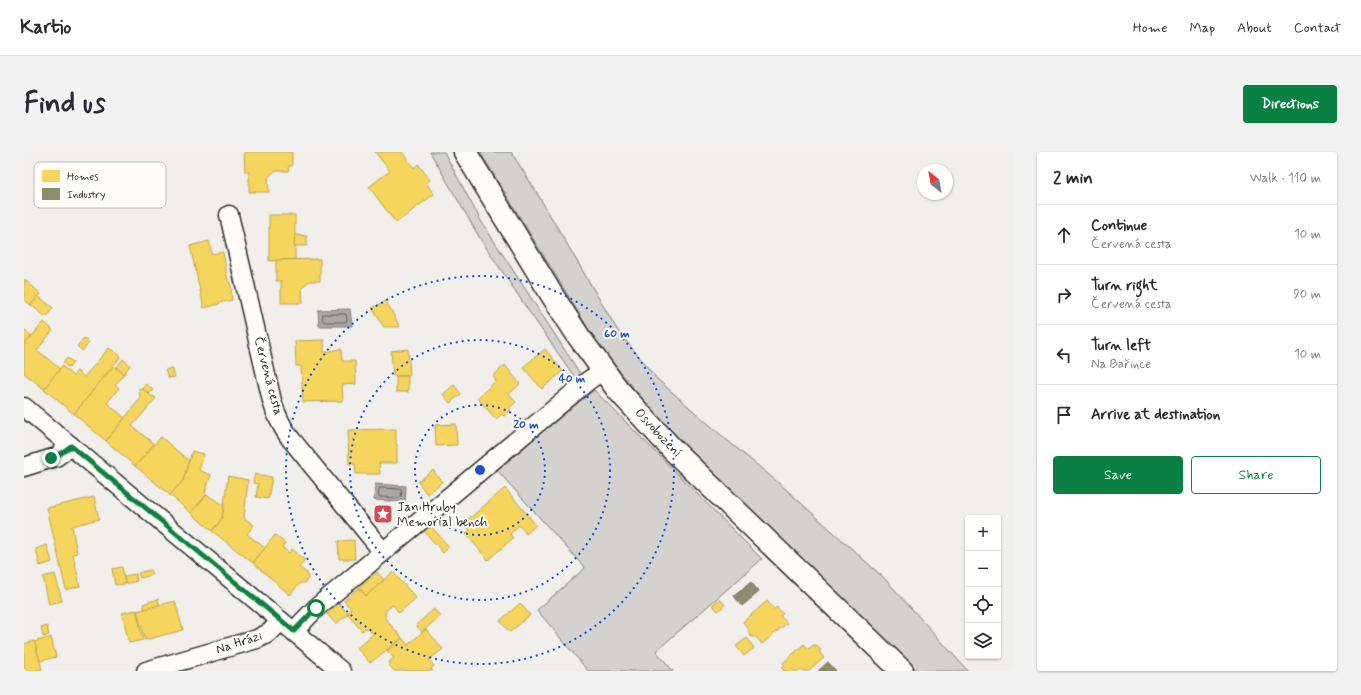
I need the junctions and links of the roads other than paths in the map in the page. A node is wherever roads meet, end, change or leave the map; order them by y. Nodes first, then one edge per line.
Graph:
1 (465, 152) edge
2 (229, 215) dead end
3 (603, 371) junction
4 (24, 406) edge
5 (71, 446) junction
6 (24, 466) edge
7 (383, 552) junction
8 (287, 626) junction
9 (146, 671) edge
10 (341, 671) edge
11 (902, 671) edge

1 - 3 main road, Osvobození
2 - 7 street, Červená cesta
3 - 7 street
3 - 11 main road, Osvobození
4 - 5 street
5 - 6 street
5 - 8 street
7 - 8 street
8 - 9 street, Na Hrázi
8 - 10 street

